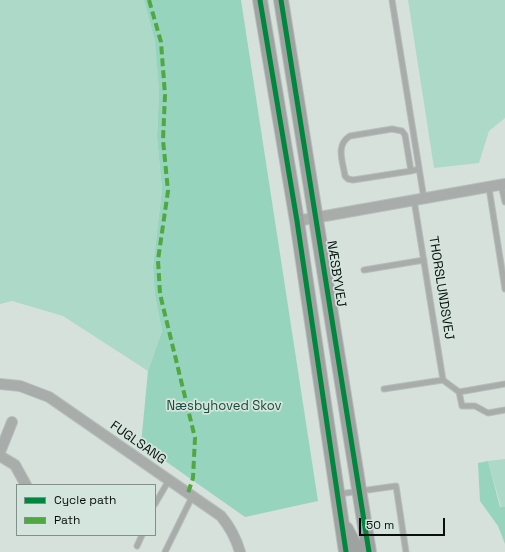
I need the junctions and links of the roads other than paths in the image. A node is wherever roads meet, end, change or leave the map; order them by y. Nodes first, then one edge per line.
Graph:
1 (260, 0) edge
2 (281, 0) edge
3 (392, 0) edge
4 (419, 170) junction
5 (411, 171) junction
6 (503, 185) edge
7 (489, 188) junction
8 (419, 200) junction
9 (505, 202) edge
10 (316, 218) junction
11 (296, 221) junction
12 (424, 260) junction
13 (364, 270) dead end
14 (505, 289) edge
15 (443, 380) junction
16 (0, 384) edge
17 (505, 384) edge
18 (384, 390) dead end
19 (459, 392) junction
20 (505, 410) edge
21 (12, 422) dead end
22 (0, 452) edge
23 (0, 456) edge
24 (169, 480) junction
25 (25, 484) edge
26 (359, 491) junction
27 (338, 494) junction
28 (192, 497) junction
29 (156, 502) edge
30 (342, 524) junction
31 (142, 536) edge
32 (137, 546) dead end
33 (165, 552) edge
34 (240, 552) edge
35 (346, 552) edge
36 (358, 552) edge
37 (369, 552) edge
38 (406, 552) edge

1 - 11 street
2 - 10 street, NÆSBYVEJ
3 - 4 lane, THORSLUNDSVEJ
4 - 5 lane
4 - 8 lane, THORSLUNDSVEJ
5 - 5 lane
6 - 7 street
6 - 9 lane
7 - 8 street
7 - 14 lane
8 - 10 street
8 - 12 lane, THORSLUNDSVEJ
10 - 11 street
10 - 26 street, NÆSBYVEJ
11 - 27 street
12 - 13 lane
12 - 15 lane, THORSLUNDSVEJ
15 - 18 lane
15 - 19 lane
16 - 24 street, FUGLSANG
17 - 19 lane
19 - 20 lane
21 - 22 street
23 - 25 street
24 - 28 street, FUGLSANG
24 - 29 lane
26 - 27 lane
26 - 37 street, NÆSBYVEJ
26 - 38 lane
27 - 30 street
28 - 33 lane
28 - 34 street, FUGLSANG
30 - 35 street
30 - 36 street
31 - 32 lane

